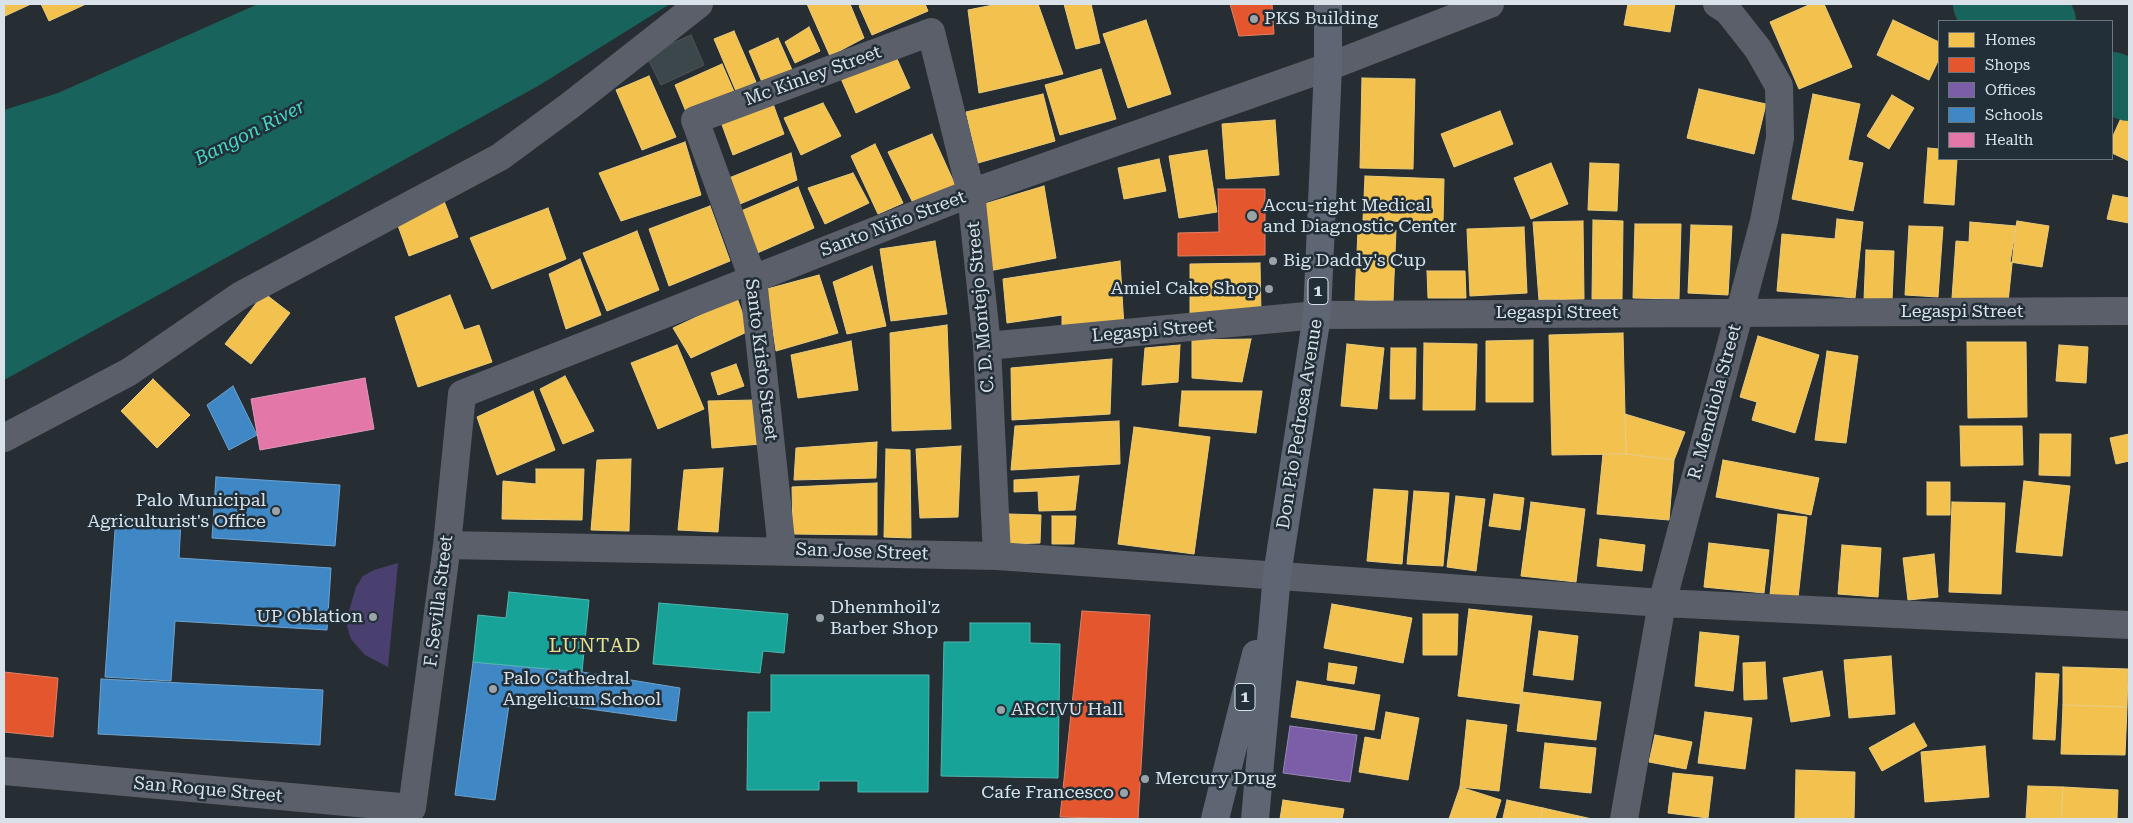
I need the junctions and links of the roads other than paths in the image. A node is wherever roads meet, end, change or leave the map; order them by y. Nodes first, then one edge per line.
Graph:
1 (699, 4) edge
2 (1328, 4) edge
3 (1490, 4) edge
4 (1717, 4) edge
5 (931, 32) joint
6 (1328, 67) junction
7 (695, 120) joint
8 (971, 193) junction
9 (753, 279) junction
10 (2129, 311) edge
11 (1739, 312) junction
12 (1317, 316) junction
13 (987, 346) junction
14 (462, 394) joint
15 (4, 438) edge
16 (447, 545) junction
17 (782, 550) junction
18 (997, 556) junction
19 (1277, 575) junction
20 (1662, 603) junction
21 (2129, 626) edge
22 (4, 771) edge
23 (412, 808) joint
24 (1215, 819) edge
25 (1255, 819) edge
26 (1624, 819) edge

1 - 15 street
2 - 6 highway, Don Pio Pedrosa Avenue / 1
3 - 6 street
4 - 11 street, R. Mendiola Street
5 - 7 street, Mc Kinley Street
5 - 8 street, C. D. Montejo Street
6 - 8 street, Santo Niño Street
6 - 12 highway, Don Pio Pedrosa Avenue / 1
7 - 9 street, Santo Kristo Street
8 - 9 street, Santo Niño Street
8 - 13 street, C. D. Montejo Street
9 - 14 street, Santo Niño Street
9 - 17 street, Santo Kristo Street
10 - 11 street, Legaspi Street
11 - 12 street, Legaspi Street
11 - 20 street, R. Mendiola Street
12 - 13 street, Legaspi Street
12 - 19 highway, Don Pio Pedrosa Avenue / 1
13 - 18 street, C. D. Montejo Street
14 - 16 street, F. Sevilla Street
16 - 17 street, San Jose Street
16 - 23 street, F. Sevilla Street
17 - 18 street, San Jose Street
18 - 19 street, San Jose Street
19 - 20 street, San Jose Street
19 - 24 highway, Don Pio Pedrosa Avenue / 1
19 - 25 highway, Don Pio Pedrosa Avenue / 1
20 - 21 street, San Jose Street
20 - 26 street, R. Mendiola Street
22 - 23 street, San Roque Street

